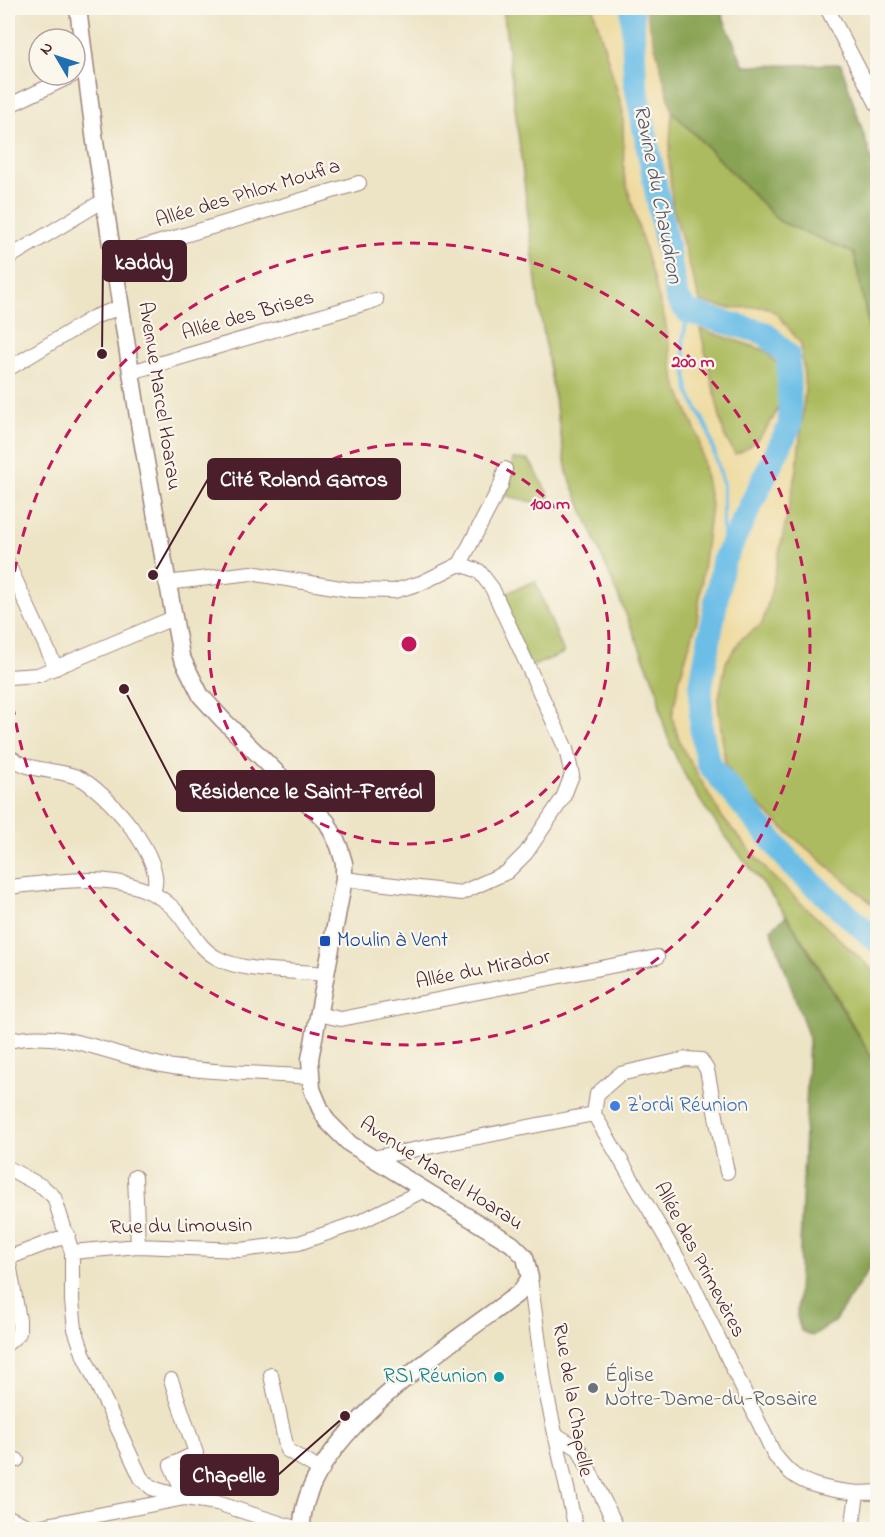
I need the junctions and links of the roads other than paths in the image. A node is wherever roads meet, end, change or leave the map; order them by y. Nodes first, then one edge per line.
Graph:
1 (78, 8) edge
2 (827, 8) edge
3 (78, 27) edge
4 (50, 87) edge
5 (81, 87) edge
6 (8, 106) edge
7 (878, 106) edge
8 (359, 183) dead end
9 (106, 202) junction
10 (114, 256) junction
11 (8, 258) edge
12 (376, 300) dead end
13 (121, 307) junction
14 (8, 369) edge
15 (131, 372) junction
16 (505, 469) dead end
17 (8, 564) edge
18 (460, 564) junction
19 (166, 583) junction
20 (173, 618) junction
21 (56, 668) junction
22 (8, 677) edge
23 (8, 755) edge
24 (344, 879) junction
25 (8, 887) edge
26 (152, 893) junction
27 (657, 957) dead end
28 (326, 974) junction
29 (318, 1014) junction
30 (8, 1041) edge
31 (310, 1077) junction
32 (594, 1114) junction
33 (372, 1158) junction
34 (8, 1168) edge
35 (727, 1172) dead end
36 (135, 1177) dead end
37 (424, 1190) junction
38 (68, 1235) junction
39 (138, 1246) junction
40 (72, 1252) junction
41 (8, 1258) edge
42 (530, 1278) junction
43 (8, 1344) edge
44 (271, 1375) dead end
45 (171, 1380) dead end
46 (555, 1434) junction
47 (322, 1471) junction
48 (878, 1492) edge
49 (857, 1494) junction
50 (185, 1498) junction
51 (8, 1517) edge
52 (25, 1528) edge
53 (302, 1530) edge
54 (576, 1530) edge
55 (618, 1530) edge
56 (852, 1530) edge

1 - 3 main road, Avenue Marcel Hoarau
2 - 7 street
4 - 6 street
5 - 9 main road, Avenue Marcel Hoarau
8 - 10 street, Allée des Phlox Moufia
9 - 10 main road, Avenue Marcel Hoarau
9 - 11 street
10 - 13 main road, Avenue Marcel Hoarau
12 - 15 street, Allée des Brises
13 - 14 street
13 - 15 main road, Avenue Marcel Hoarau
15 - 19 main road, Avenue Marcel Hoarau
16 - 18 street
17 - 21 street
18 - 19 street
18 - 24 street
19 - 20 main road, Avenue Marcel Hoarau
20 - 21 street
20 - 24 main road, Avenue Marcel Hoarau
21 - 22 street
23 - 26 street
24 - 28 main road, Avenue Marcel Hoarau
25 - 26 street
26 - 28 street
27 - 29 street, Allée du Mirador
28 - 29 main road, Avenue Marcel Hoarau
29 - 31 main road, Avenue Marcel Hoarau
30 - 31 street
31 - 33 main road, Avenue Marcel Hoarau
32 - 33 street
32 - 35 street
32 - 49 street, Allée des Primevères
33 - 37 main road, Avenue Marcel Hoarau
34 - 38 street
36 - 39 street
37 - 39 street, Rue du Limousin
37 - 42 main road, Avenue Marcel Hoarau
38 - 40 street
38 - 41 street
39 - 40 street, Rue du Limousin
40 - 50 street
41 - 43 street
42 - 46 street, Rue de la Chapelle
42 - 47 main road
44 - 47 street
45 - 50 street
46 - 54 street, Rue de la Chapelle
46 - 55 street
47 - 53 main road
48 - 49 street, Allée des Primevères
49 - 56 street
50 - 52 street
50 - 53 street
51 - 52 street

